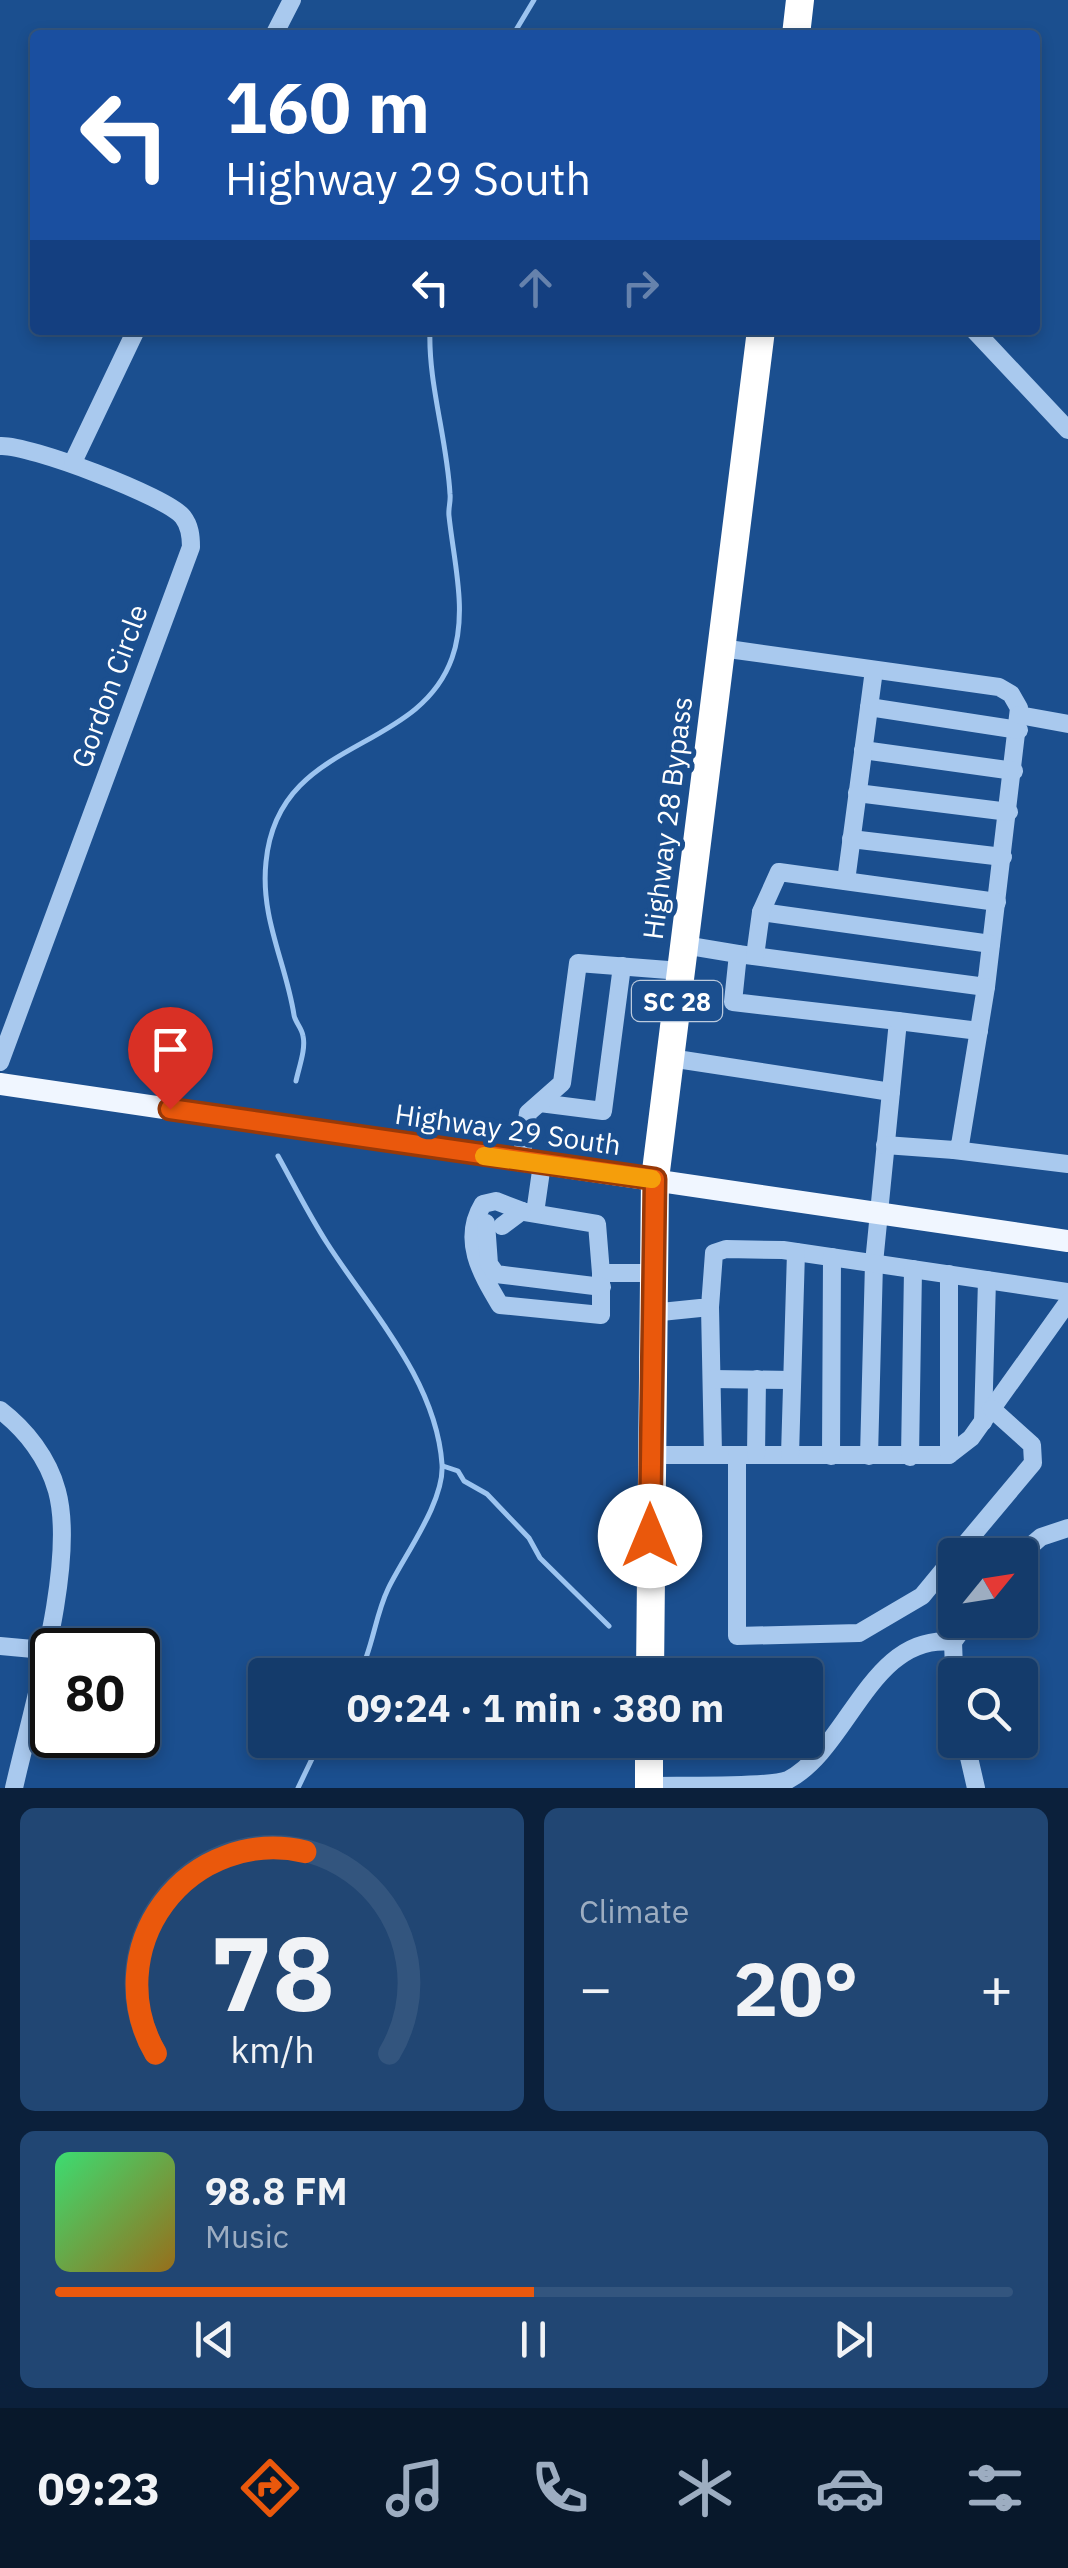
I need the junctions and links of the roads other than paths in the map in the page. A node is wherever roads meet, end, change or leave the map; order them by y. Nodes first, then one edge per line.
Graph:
1 (292, 0) edge
2 (800, 0) edge
3 (277, 30) edge
4 (797, 30) edge
5 (134, 335) edge
6 (760, 335) edge
7 (979, 335) edge
8 (1068, 430) edge
9 (0, 446) edge
10 (73, 462) junction
11 (722, 648) junction
12 (874, 670) junction
13 (869, 707) junction
14 (1019, 722) junction
15 (1068, 724) edge
16 (863, 750) junction
17 (1014, 771) junction
18 (857, 793) junction
19 (1008, 812) junction
20 (851, 839) junction
21 (1002, 858) junction
22 (846, 881) junction
23 (997, 902) junction
24 (761, 912) junction
25 (991, 944) junction
26 (746, 955) junction
27 (682, 958) junction
28 (622, 966) junction
29 (986, 987) junction
30 (898, 1021) junction
31 (979, 1031) junction
32 (670, 1058) junction
33 (0, 1062) edge
34 (0, 1084) edge
35 (891, 1092) junction
36 (540, 1102) junction
37 (885, 1146) junction
38 (954, 1150) junction
39 (531, 1162) junction
40 (1068, 1164) edge
41 (655, 1179) junction
42 (529, 1212) junction
43 (878, 1214) junction
44 (1068, 1241) edge
45 (796, 1252) junction
46 (832, 1257) junction
47 (874, 1263) junction
48 (913, 1269) junction
49 (652, 1273) junction
50 (949, 1274) junction
51 (602, 1280) junction
52 (987, 1280) junction
53 (1068, 1292) edge
54 (1068, 1302) edge
55 (710, 1306) junction
56 (651, 1312) junction
57 (712, 1379) junction
58 (757, 1379) junction
59 (792, 1380) junction
60 (0, 1410) edge
61 (988, 1415) junction
62 (713, 1454) junction
63 (651, 1455) junction
64 (746, 1455) junction
65 (790, 1455) junction
66 (949, 1455) junction
67 (831, 1456) junction
68 (869, 1456) junction
69 (910, 1457) junction
70 (1068, 1528) edge
71 (971, 1538) edge
72 (1038, 1540) edge
73 (938, 1577) edge
74 (47, 1628) edge
75 (956, 1638) edge
76 (953, 1642) junction
77 (0, 1646) edge
78 (30, 1649) edge
79 (650, 1658) edge
80 (954, 1658) edge
81 (30, 1714) edge
82 (649, 1758) edge
83 (969, 1758) edge
84 (649, 1787) edge
85 (755, 1787) edge
86 (14, 1788) edge
87 (976, 1788) edge

1 - 3 street
2 - 4 highway
5 - 10 street
6 - 11 highway, Highway 28 Bypass / SC 28
7 - 8 street
9 - 10 street, Gordon Circle
10 - 33 street, Gordon Circle
11 - 12 street
11 - 27 highway, Highway 28 Bypass / SC 28
12 - 13 street
12 - 14 street
13 - 14 street
13 - 16 street
14 - 15 street
14 - 17 street
16 - 17 street
16 - 18 street
17 - 19 street
18 - 19 street
18 - 20 street
19 - 21 street
20 - 21 street
20 - 22 street
21 - 23 street
22 - 23 street
22 - 24 street
23 - 25 street
24 - 25 street
24 - 26 street
25 - 29 street
26 - 27 street
26 - 29 street
26 - 30 street
27 - 28 street
27 - 32 highway, Highway 28 Bypass / SC 28
28 - 36 street
28 - 36 street
29 - 31 street
30 - 31 street
30 - 35 street
31 - 38 street
32 - 35 street
32 - 41 highway, Highway 28 Bypass / SC 28
34 - 39 main road, Highway 29 South
35 - 37 street
36 - 39 street
37 - 38 street
37 - 43 street
38 - 40 street
39 - 41 main road, Highway 29 South
39 - 42 street
41 - 43 main road, Highway 29 South
41 - 49 highway, Highway 28 Bypass / SC 28
42 - 51 street
42 - 51 street
42 - 51 street
43 - 44 main road, Highway 29 South
43 - 47 street
45 - 46 street
45 - 55 street
45 - 59 street
46 - 47 street
46 - 67 street
47 - 48 street
47 - 68 street
48 - 50 street
48 - 69 street
49 - 51 street
49 - 56 highway, Highway 28 Bypass / SC 28
50 - 52 street
50 - 66 street
52 - 53 street
52 - 61 street
54 - 61 street
55 - 56 street
55 - 57 street
56 - 63 highway, Highway 28 Bypass / SC 28
57 - 58 street
57 - 62 street
58 - 59 street
58 - 64 street
59 - 65 street
60 - 74 street
61 - 66 street
61 - 71 street
62 - 63 street
62 - 64 street
63 - 79 highway, Highway 28 Bypass / SC 28
64 - 65 street
64 - 73 street
65 - 67 street
66 - 69 street
67 - 68 street
68 - 69 street
70 - 72 street
75 - 76 street
76 - 80 street
76 - 85 street
77 - 78 street
81 - 86 street
82 - 84 highway
83 - 87 street
84 - 85 street

